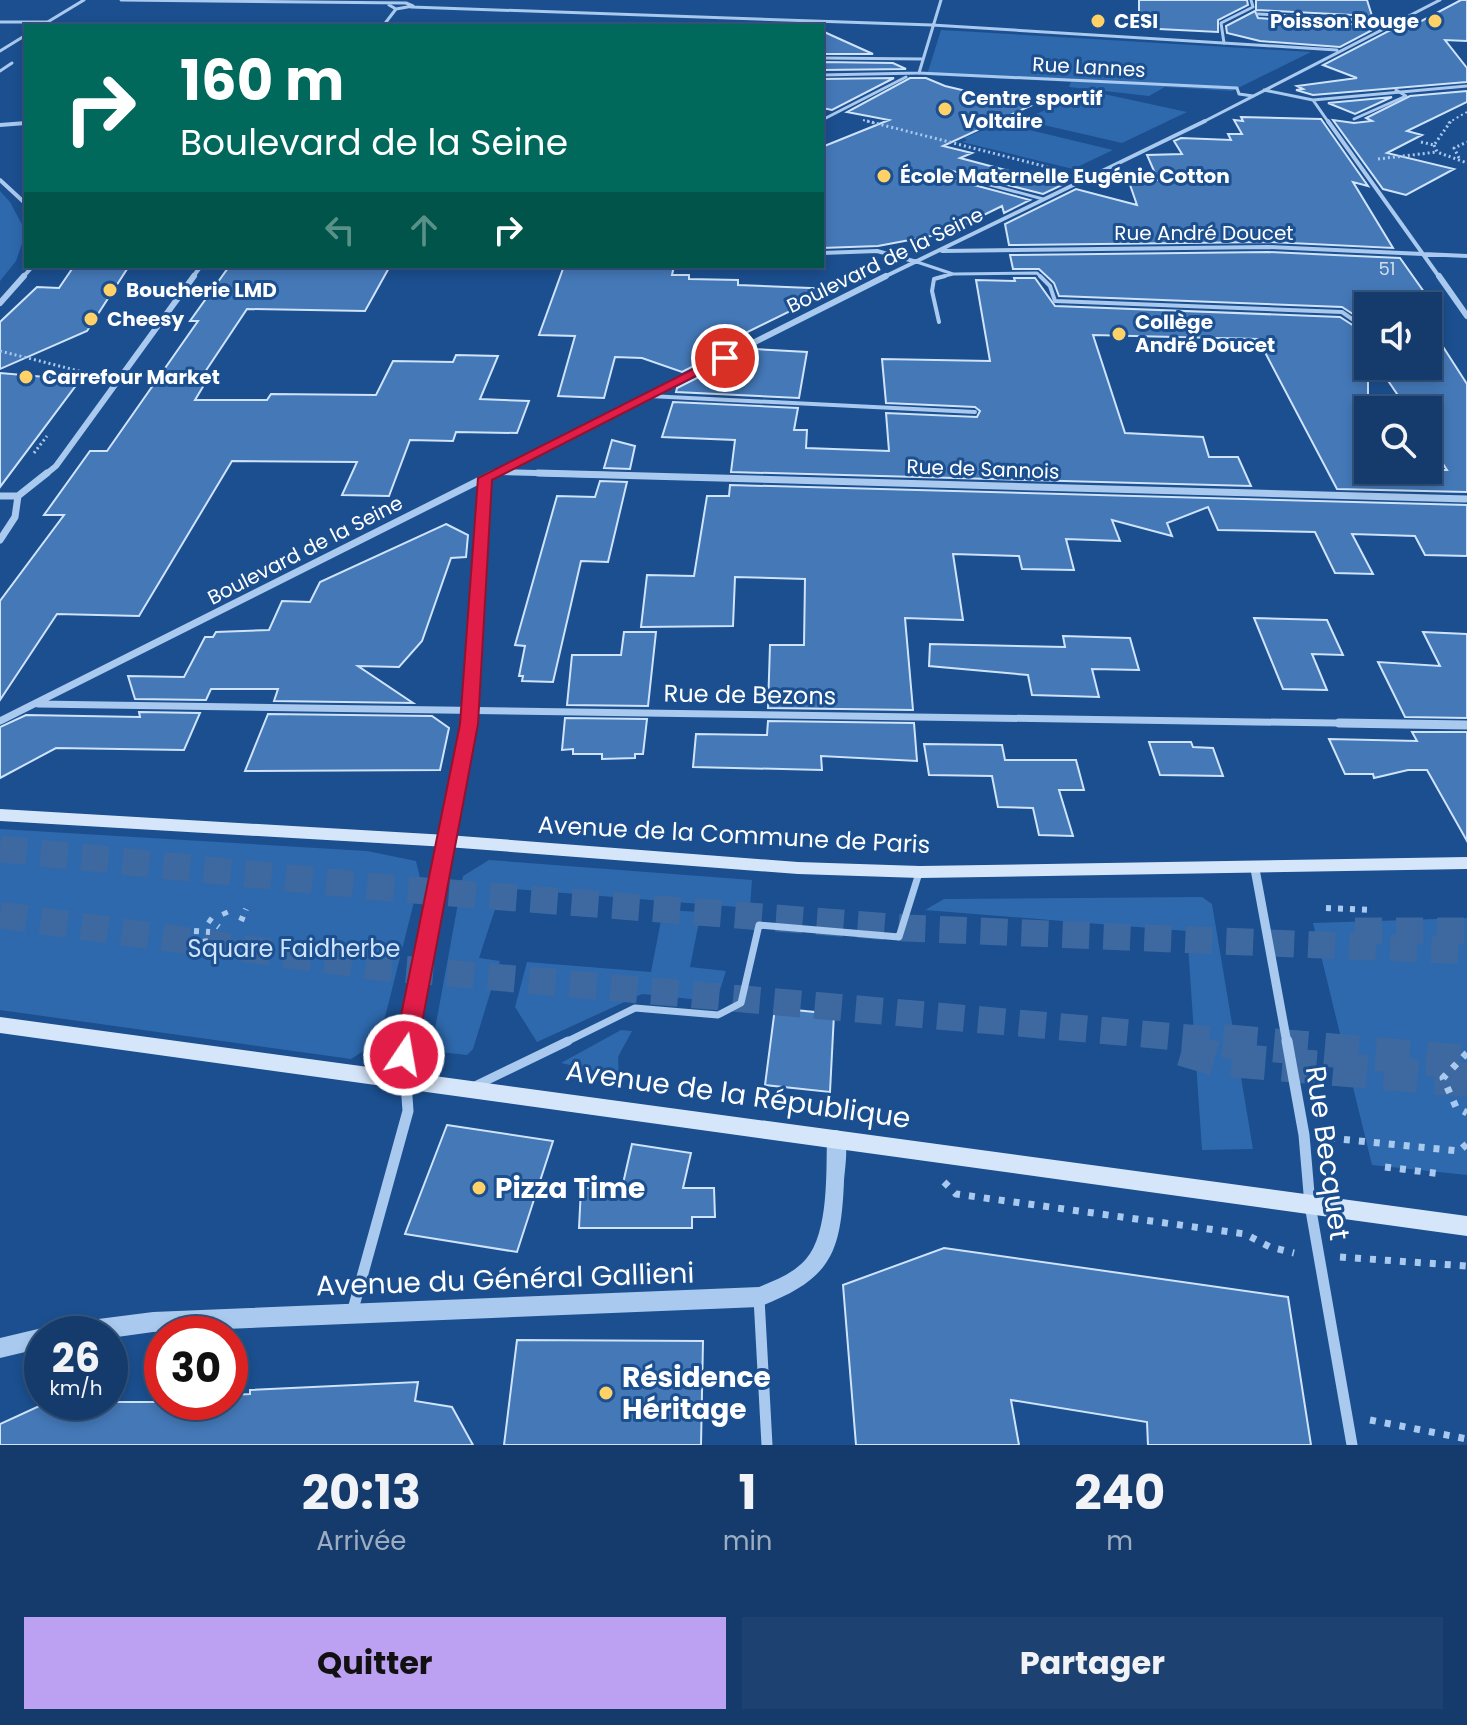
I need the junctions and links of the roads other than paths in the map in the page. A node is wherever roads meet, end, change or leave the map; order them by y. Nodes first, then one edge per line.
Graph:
1 (84, 0) edge
2 (121, 0) edge
3 (941, 0) edge
4 (1251, 0) edge
5 (1440, 0) edge
6 (400, 1) edge
7 (389, 5) junction
8 (411, 7) junction
9 (396, 9) junction
10 (1258, 14) dead end
11 (0, 22) edge
12 (48, 22) junction
13 (1396, 22) junction
14 (44, 24) edge
15 (385, 24) edge
16 (932, 25) junction
17 (24, 36) edge
18 (1224, 43) junction
19 (1, 50) edge
20 (1340, 50) junction
21 (824, 58) edge
22 (923, 59) junction
23 (12, 63) dead end
24 (0, 71) edge
25 (919, 73) junction
26 (824, 75) edge
27 (910, 75) junction
28 (1467, 86) edge
29 (1264, 90) junction
30 (1396, 90) junction
31 (1253, 96) junction
32 (1313, 100) junction
33 (824, 119) edge
34 (1354, 119) dead end
35 (24, 123) edge
36 (0, 125) edge
37 (949, 174) dead end
38 (0, 183) edge
39 (1043, 199) junction
40 (24, 202) edge
41 (941, 251) junction
42 (824, 253) edge
43 (1425, 254) junction
44 (1467, 256) edge
45 (917, 262) junction
46 (31, 268) edge
47 (200, 268) edge
48 (953, 274) junction
49 (0, 303) edge
50 (1467, 316) edge
51 (1354, 320) edge
52 (939, 322) dead end
53 (649, 396) junction
54 (975, 412) dead end
55 (499, 472) junction
56 (485, 478) junction
57 (0, 496) edge
58 (18, 496) junction
59 (1467, 499) edge
60 (0, 540) edge
61 (33, 704) junction
62 (470, 712) junction
63 (0, 721) edge
64 (1467, 725) edge
65 (0, 815) edge
66 (447, 841) junction
67 (1467, 863) edge
68 (1255, 869) junction
69 (920, 872) junction
70 (0, 1025) edge
71 (405, 1081) junction
72 (470, 1088) junction
73 (836, 1138) junction
74 (1310, 1205) junction
75 (1467, 1226) edge
76 (759, 1297) junction
77 (352, 1313) junction
78 (128, 1323) edge
79 (24, 1342) edge
80 (0, 1348) edge
81 (767, 1445) edge
82 (1352, 1445) edge

1 - 12 street
2 - 7 street
3 - 16 street
4 - 18 lane
5 - 13 street, Boulevard de la Seine
6 - 7 street
6 - 8 street
7 - 9 street
8 - 9 street
8 - 16 street
9 - 15 street
10 - 13 lane
11 - 12 street
12 - 14 street
13 - 20 street, Boulevard de la Seine
16 - 18 street
16 - 22 street
17 - 19 street
18 - 20 street
20 - 29 street, Boulevard de la Seine
21 - 22 street
22 - 25 street
23 - 24 lane
25 - 27 street
25 - 31 street, Rue Lannes
26 - 27 street
27 - 33 street
28 - 30 street
29 - 31 street, Boulevard de la Seine
29 - 32 street
30 - 32 street
30 - 34 lane
31 - 39 street, Boulevard de la Seine
32 - 43 street
35 - 36 street
37 - 39 lane
38 - 40 street
39 - 41 street, Boulevard de la Seine
41 - 43 street, Rue André Doucet
41 - 45 street, Boulevard de la Seine
42 - 45 street
43 - 44 street, Rue André Doucet
43 - 50 street
45 - 48 lane
45 - 53 street, Boulevard de la Seine
46 - 49 street
47 - 58 street
48 - 51 lane
48 - 52 lane
53 - 54 lane
53 - 55 street, Boulevard de la Seine
55 - 56 street, Boulevard de la Seine
55 - 59 street, Rue de Sannois
56 - 61 street, Boulevard de la Seine
56 - 62 street
57 - 58 street
58 - 60 street
61 - 62 street, Rue de Bezons
61 - 63 street, Boulevard de la Seine
62 - 64 street, Rue de Bezons
62 - 66 street
65 - 66 main road, Avenue de la Commune de Paris
66 - 69 main road, Avenue de la Commune de Paris
66 - 71 street
67 - 68 main road, Avenue de la Commune de Paris
68 - 69 main road, Avenue de la Commune de Paris
68 - 74 street, Rue Becquet
69 - 72 lane
70 - 71 main road, Avenue de la République
71 - 72 main road, Avenue de la République
71 - 77 street
72 - 73 main road, Avenue de la République
73 - 74 main road, Avenue de la République
73 - 76 street, Avenue du Général Gallieni
74 - 75 main road, Avenue de la République
74 - 82 street, Rue Becquet
76 - 77 street, Avenue du Général Gallieni
76 - 81 street
77 - 78 street, Avenue du Général Gallieni
79 - 80 street

